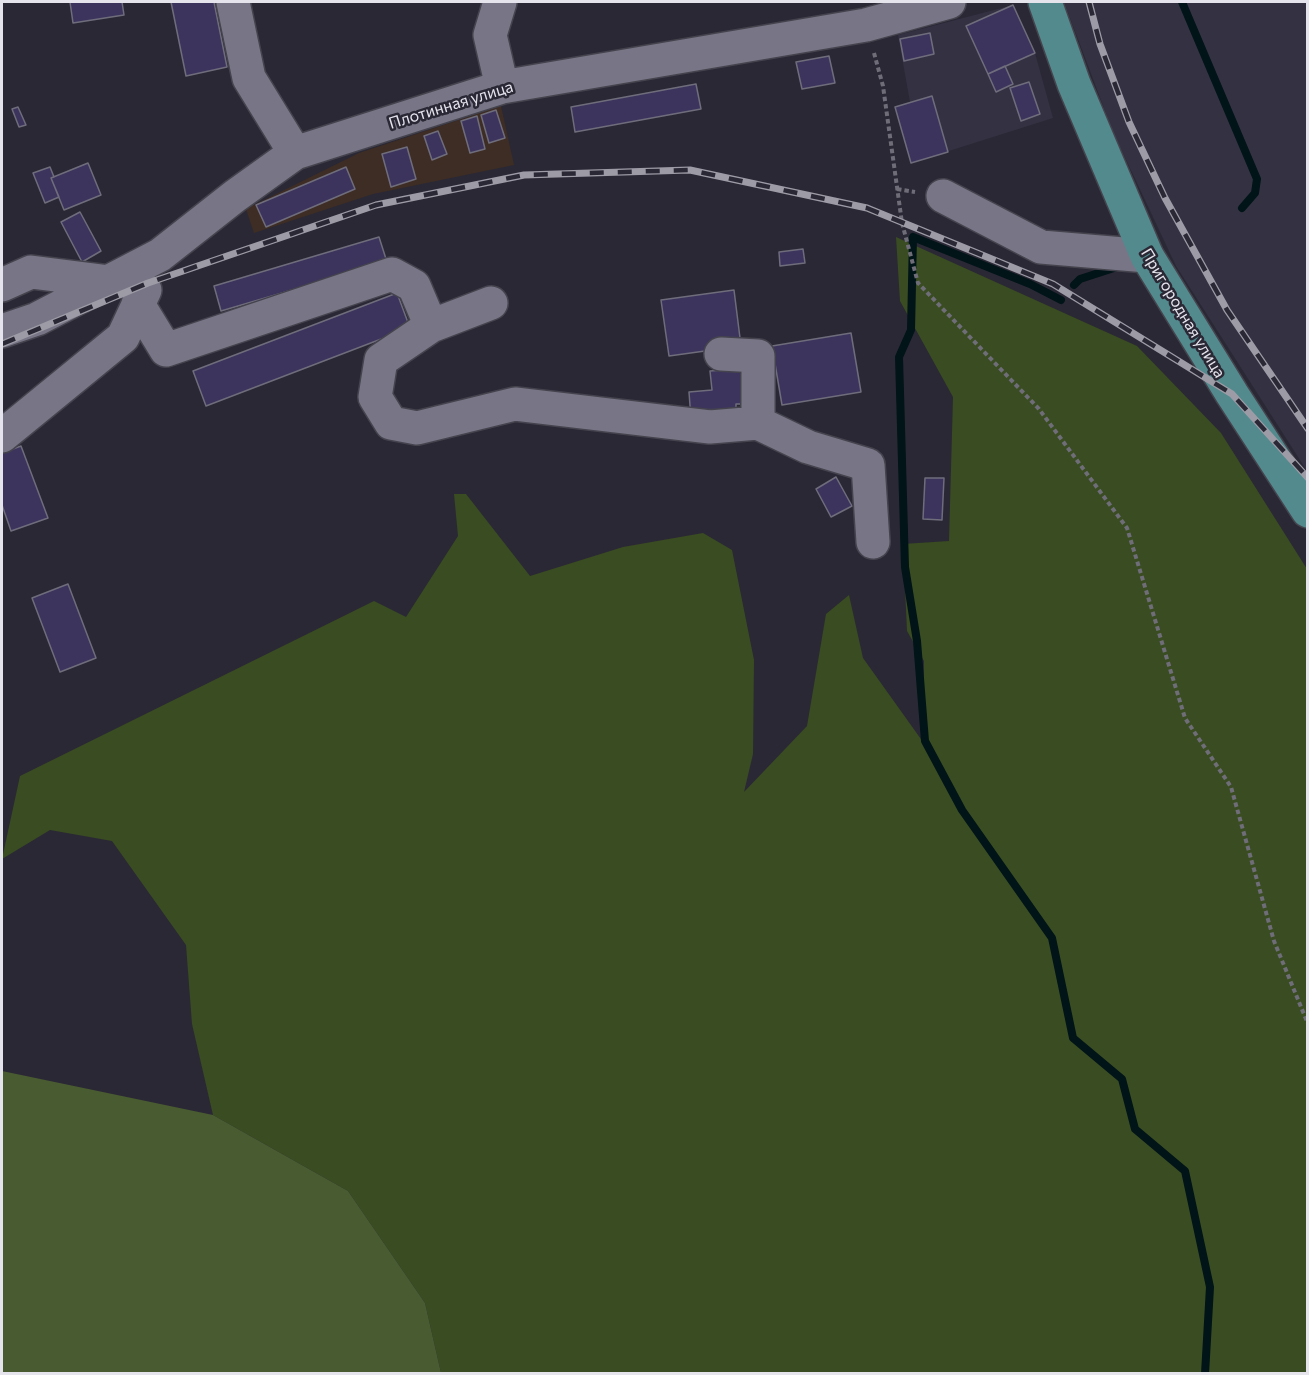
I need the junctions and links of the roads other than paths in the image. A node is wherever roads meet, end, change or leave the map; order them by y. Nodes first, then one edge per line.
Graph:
1 (233, 2) edge
2 (500, 2) edge
3 (949, 2) edge
4 (1045, 2) edge
5 (864, 13) edge
6 (502, 87) junction
7 (295, 153) junction
8 (943, 196) dead end
9 (160, 255) junction
10 (1147, 256) junction
11 (110, 282) junction
12 (2, 285) edge
13 (491, 303) dead end
14 (138, 304) junction
15 (431, 326) junction
16 (2, 331) edge
17 (720, 354) dead end
18 (758, 423) junction
19 (2, 436) edge
20 (1308, 511) edge
21 (873, 542) dead end

1 - 7 street
2 - 6 street
3 - 5 street, Плотинная улица
4 - 10 main road, Пригородная улица
5 - 6 street, Плотинная улица
6 - 7 street, Плотинная улица
7 - 9 street, Плотинная улица
8 - 10 street
9 - 11 street, Плотинная улица
9 - 14 street
10 - 20 main road, Пригородная улица
11 - 12 street
11 - 16 street, Плотинная улица
13 - 15 street
14 - 15 street
14 - 19 street
15 - 18 street
17 - 18 street
18 - 21 street

